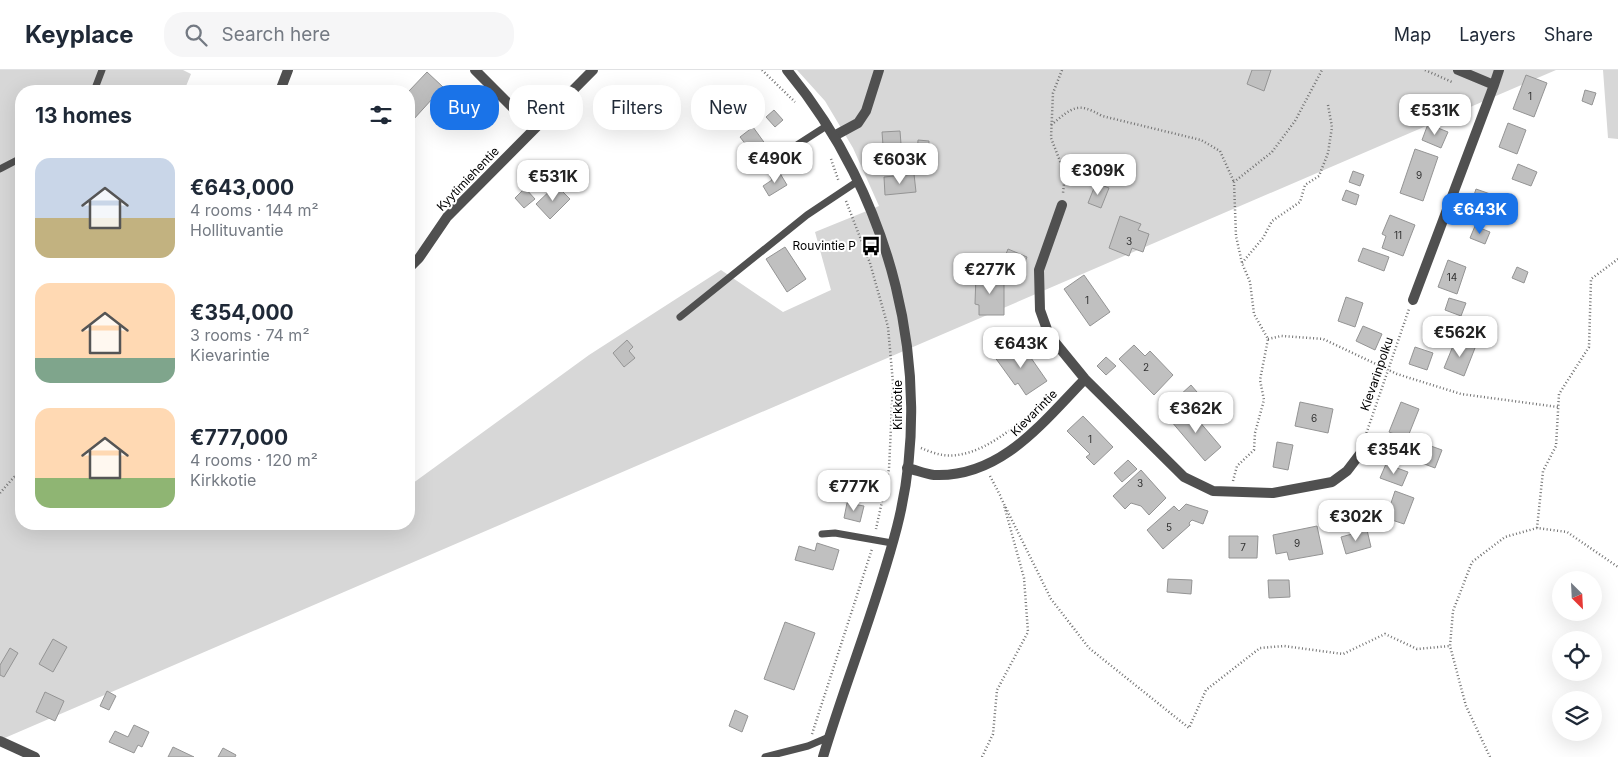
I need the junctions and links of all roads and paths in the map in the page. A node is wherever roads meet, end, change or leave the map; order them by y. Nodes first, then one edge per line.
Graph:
1 (102, 70) edge
2 (288, 70) edge
3 (475, 70) edge
4 (593, 70) edge
5 (762, 70) edge
6 (787, 70) edge
7 (879, 70) edge
8 (1062, 70) edge
9 (1322, 70) edge
10 (1458, 70) edge
11 (1499, 70) edge
12 (96, 85) edge
13 (282, 85) edge
14 (578, 85) edge
15 (1494, 85) junction
16 (796, 103) dead end
17 (509, 104) edge
18 (1328, 105) dead end
19 (828, 125) junction
20 (1051, 125) junction
21 (533, 130) edge
22 (834, 136) junction
23 (828, 151) dead end
24 (15, 161) edge
25 (769, 163) dead end
26 (0, 168) edge
27 (858, 181) junction
28 (1234, 182) junction
29 (842, 190) junction
30 (1062, 205) joint
31 (1618, 259) edge
32 (415, 262) edge
33 (1242, 263) junction
34 (1412, 300) joint
35 (680, 317) dead end
36 (1268, 339) junction
37 (1387, 370) junction
38 (1085, 379) junction
39 (1046, 402) dead end
40 (1558, 407) junction
41 (910, 445) junction
42 (1360, 454) joint
43 (985, 465) junction
44 (908, 468) junction
45 (15, 476) edge
46 (1230, 492) junction
47 (0, 493) edge
48 (1002, 498) junction
49 (1537, 528) junction
50 (822, 534) dead end
51 (874, 541) junction
52 (892, 543) junction
53 (1618, 567) edge
54 (1450, 646) junction
55 (829, 737) junction
56 (0, 741) edge
57 (808, 746) junction
58 (35, 757) edge
59 (766, 757) edge
60 (823, 757) edge
61 (982, 757) edge
62 (1490, 757) edge

1 - 12 lane
2 - 13 street
3 - 17 street
4 - 14 street, Kyytimiehentie
5 - 16 path
6 - 19 street, Kirkkotie
7 - 22 street
8 - 20 path
9 - 28 path
10 - 15 street
11 - 15 street
15 - 34 street
18 - 33 path
19 - 22 street, Kirkkotie
19 - 25 lane
20 - 28 path
20 - 30 path
21 - 32 street, Kyytimiehentie
22 - 27 street, Kirkkotie
23 - 29 path
24 - 26 lane
27 - 29 lane
27 - 41 street, Kirkkotie
28 - 33 path
29 - 35 lane
29 - 51 path
30 - 38 street
31 - 40 path
33 - 36 path
34 - 37 path, Kievarinpolku
36 - 37 path
36 - 46 path
37 - 40 path
37 - 42 path, Kievarinpolku
38 - 43 street, Kievarintie
38 - 46 street
39 - 41 path
40 - 49 path
41 - 44 street, Kirkkotie
42 - 46 street
43 - 44 street, Kievarintie
43 - 48 path
44 - 52 street, Kirkkotie
45 - 47 path
48 - 54 path
48 - 61 path
49 - 53 path
49 - 54 path
50 - 51 lane
51 - 52 lane
51 - 57 path
52 - 55 street, Kirkkotie
54 - 62 path
55 - 57 lane
55 - 60 street, Kirkkotie
56 - 58 street
57 - 59 lane

